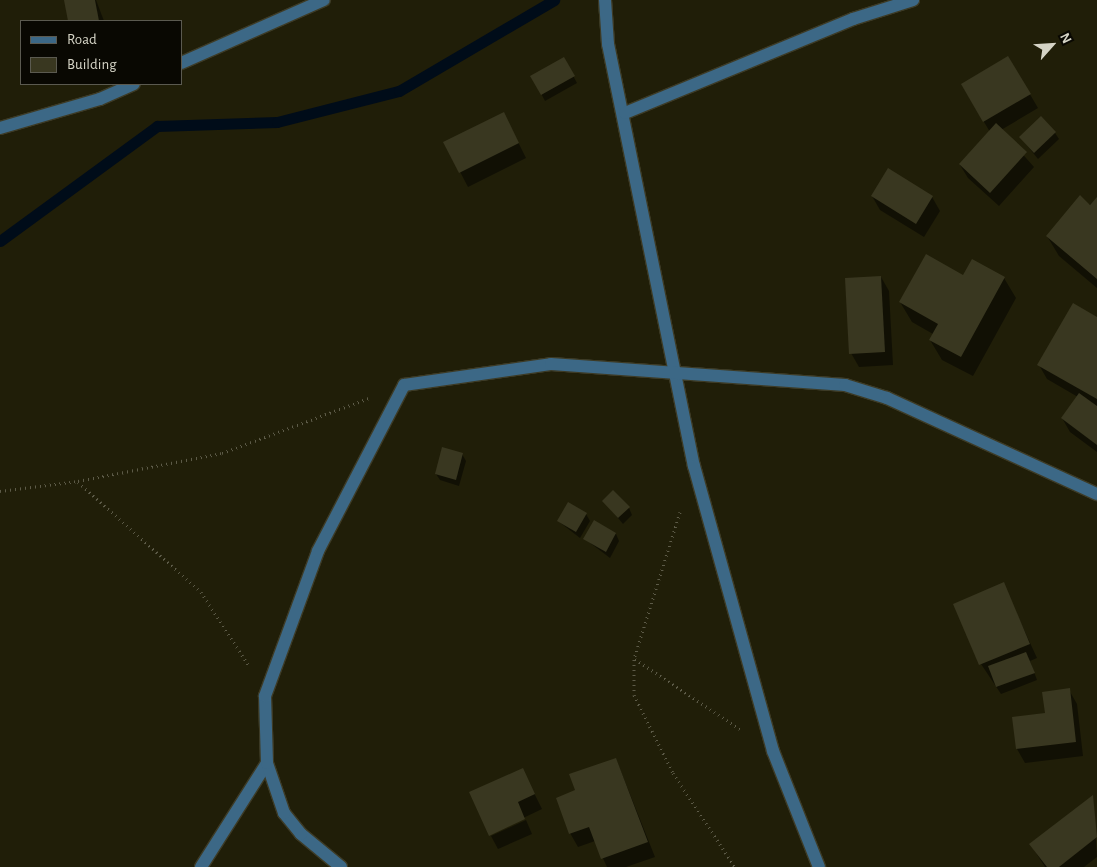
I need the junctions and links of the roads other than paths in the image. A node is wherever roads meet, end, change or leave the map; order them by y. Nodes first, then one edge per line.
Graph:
1 (324, 0) edge
2 (605, 0) edge
3 (913, 0) edge
4 (182, 63) edge
5 (132, 85) edge
6 (624, 113) junction
7 (0, 128) edge
8 (676, 375) junction
9 (1097, 494) edge
10 (267, 763) junction
11 (202, 867) edge
12 (341, 867) edge
13 (819, 867) edge

1 - 4 street
2 - 6 street
3 - 6 street
5 - 7 street
6 - 8 street
8 - 9 street
8 - 10 street
8 - 13 street
10 - 11 street
10 - 12 street

